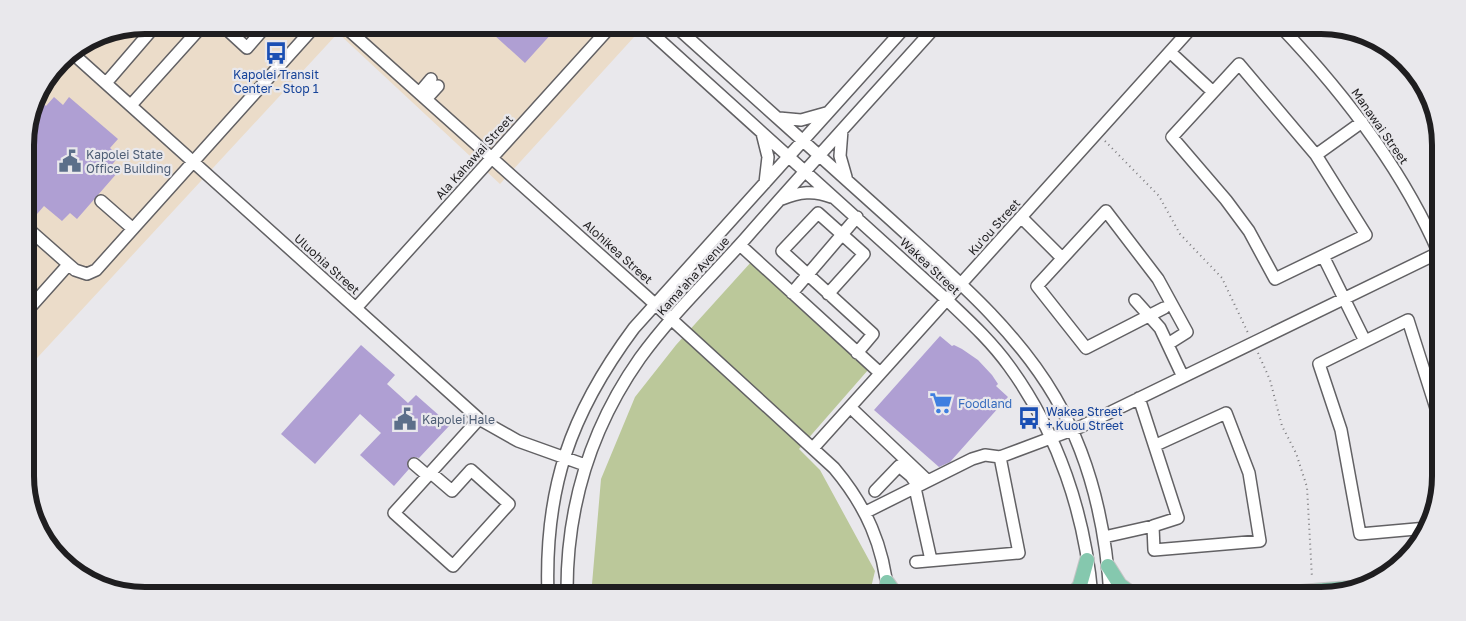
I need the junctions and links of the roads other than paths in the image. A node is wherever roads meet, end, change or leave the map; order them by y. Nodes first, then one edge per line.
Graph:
1 (148, 34) edge
2 (195, 34) edge
3 (232, 34) edge
4 (259, 34) edge
5 (308, 34) edge
6 (353, 34) edge
7 (604, 34) edge
8 (653, 34) edge
9 (684, 34) edge
10 (900, 34) edge
11 (929, 34) edge
12 (1186, 34) edge
13 (1287, 34) edge
14 (1170, 52) junction
15 (77, 57) edge
16 (434, 82) dead end
17 (106, 83) junction
18 (1213, 92) junction
19 (423, 95) junction
20 (131, 105) junction
21 (830, 111) junction
22 (778, 118) junction
23 (1362, 122) junction
24 (842, 130) junction
25 (762, 133) junction
26 (803, 141) junction
27 (819, 155) junction
28 (1316, 155) junction
29 (492, 157) junction
30 (789, 157) junction
31 (194, 161) junction
32 (805, 171) junction
33 (848, 181) junction
34 (765, 184) junction
35 (837, 199) junction
36 (101, 201) dead end
37 (778, 201) junction
38 (1021, 217) junction
39 (857, 218) junction
40 (133, 229) junction
41 (34, 233) edge
42 (842, 235) junction
43 (1432, 238) edge
44 (740, 245) junction
45 (1323, 256) junction
46 (1432, 257) edge
47 (1062, 258) junction
48 (68, 265) junction
49 (807, 275) junction
50 (961, 284) junction
51 (792, 293) junction
52 (828, 294) junction
53 (1343, 299) junction
54 (947, 300) junction
55 (1135, 300) dead end
56 (34, 303) edge
57 (655, 304) junction
58 (356, 308) junction
59 (1164, 308) dead end
60 (1149, 315) junction
61 (672, 320) junction
62 (1365, 341) junction
63 (1168, 344) junction
64 (858, 353) junction
65 (880, 373) junction
66 (1183, 377) junction
67 (1432, 396) edge
68 (1139, 398) junction
69 (850, 406) junction
70 (479, 420) junction
71 (1071, 430) junction
72 (1052, 438) junction
73 (1156, 445) junction
74 (814, 447) junction
75 (1000, 457) junction
76 (564, 458) junction
77 (417, 461) dead end
78 (585, 465) junction
79 (431, 473) junction
80 (920, 485) junction
81 (875, 491) dead end
82 (866, 512) junction
83 (1153, 526) junction
84 (1419, 529) edge
85 (1104, 537) junction
86 (931, 560) junction
87 (1087, 560) junction
88 (916, 562) dead end
89 (1108, 566) junction
90 (548, 587) edge
91 (567, 587) edge
92 (888, 587) edge
93 (1079, 587) edge
94 (1091, 587) edge
95 (1109, 587) edge
96 (1123, 587) edge

1 - 17 street
2 - 20 street
3 - 4 street
5 - 31 street
6 - 19 street, Alohikea Street
7 - 29 street, Ala Kahawai Street
8 - 25 street, Wakea Street
9 - 22 street, Wakea Street
10 - 21 street, Kama'aha Avenue
11 - 24 street, Kama'aha Avenue
12 - 14 street, Ku'ou Street
13 - 23 street, Manawai Street
14 - 18 street
14 - 38 street, Ku'ou Street
15 - 17 street, Uluohia Street
16 - 19 street
17 - 20 street, Uluohia Street
18 - 28 street
18 - 45 street
19 - 29 street, Alohikea Street
20 - 31 street, Uluohia Street
21 - 22 street
21 - 26 street, Kama'aha Avenue
22 - 26 street, Wakea Street
23 - 28 street
23 - 43 street, Manawai Street
24 - 27 street, Kama'aha Avenue
24 - 33 street
25 - 30 street, Wakea Street
25 - 34 street
26 - 27 street, Wakea Street
26 - 30 street, Kama'aha Avenue
27 - 32 street, Kama'aha Avenue
27 - 33 street, Wakea Street
28 - 45 street
29 - 57 street, Alohikea Street
29 - 58 street, Ala Kahawai Street
30 - 32 street, Wakea Street
30 - 34 street, Kama'aha Avenue
31 - 40 street
31 - 58 street, Uluohia Street
32 - 35 street, Wakea Street
32 - 37 street, Kama'aha Avenue
33 - 50 street, Wakea Street
34 - 57 street, Kama'aha Avenue
35 - 37 street
35 - 39 street, Wakea Street
36 - 40 street
37 - 44 street, Kama'aha Avenue
38 - 47 street
38 - 50 street, Ku'ou Street
39 - 42 street
39 - 54 street, Wakea Street
40 - 48 street
41 - 48 street
42 - 49 street
42 - 49 street
42 - 52 street
44 - 51 street
44 - 61 street, Kama'aha Avenue
45 - 53 street
46 - 53 street
47 - 60 street
47 - 63 street
48 - 56 street
49 - 51 street
49 - 52 street
50 - 54 street, Ku'ou Street
50 - 71 street, Wakea Street
51 - 64 street
52 - 64 street
53 - 62 street
53 - 66 street
54 - 65 street, Ku'ou Street
54 - 72 street, Wakea Street
55 - 60 street
57 - 61 street, Alohikea Street
57 - 76 street, Kama'aha Avenue
58 - 70 street, Uluohia Street
59 - 60 street
60 - 63 street
61 - 74 street, Alohikea Street
61 - 78 street, Kama'aha Avenue
62 - 67 street
62 - 84 street
63 - 66 street
64 - 65 street
65 - 69 street, Ku'ou Street
66 - 68 street
68 - 71 street
68 - 73 street
69 - 74 street, Ku'ou Street
69 - 80 street
70 - 76 street, Uluohia Street
70 - 79 street
71 - 72 street
71 - 85 street, Wakea Street
72 - 75 street
72 - 87 street, Wakea Street
73 - 83 street
73 - 83 street
74 - 82 street, Alohikea Street
75 - 80 street
75 - 86 street
76 - 78 street, Uluohia Street
76 - 90 street, Kama'aha Avenue
77 - 79 street
78 - 91 street, Kama'aha Avenue
79 - 79 street
80 - 81 street
80 - 82 street
80 - 86 street
82 - 92 street, Alohikea Street
83 - 85 street
85 - 89 street, Wakea Street
86 - 88 street
87 - 93 main road
87 - 94 street, Wakea Street
89 - 95 street, Wakea Street
89 - 96 main road

